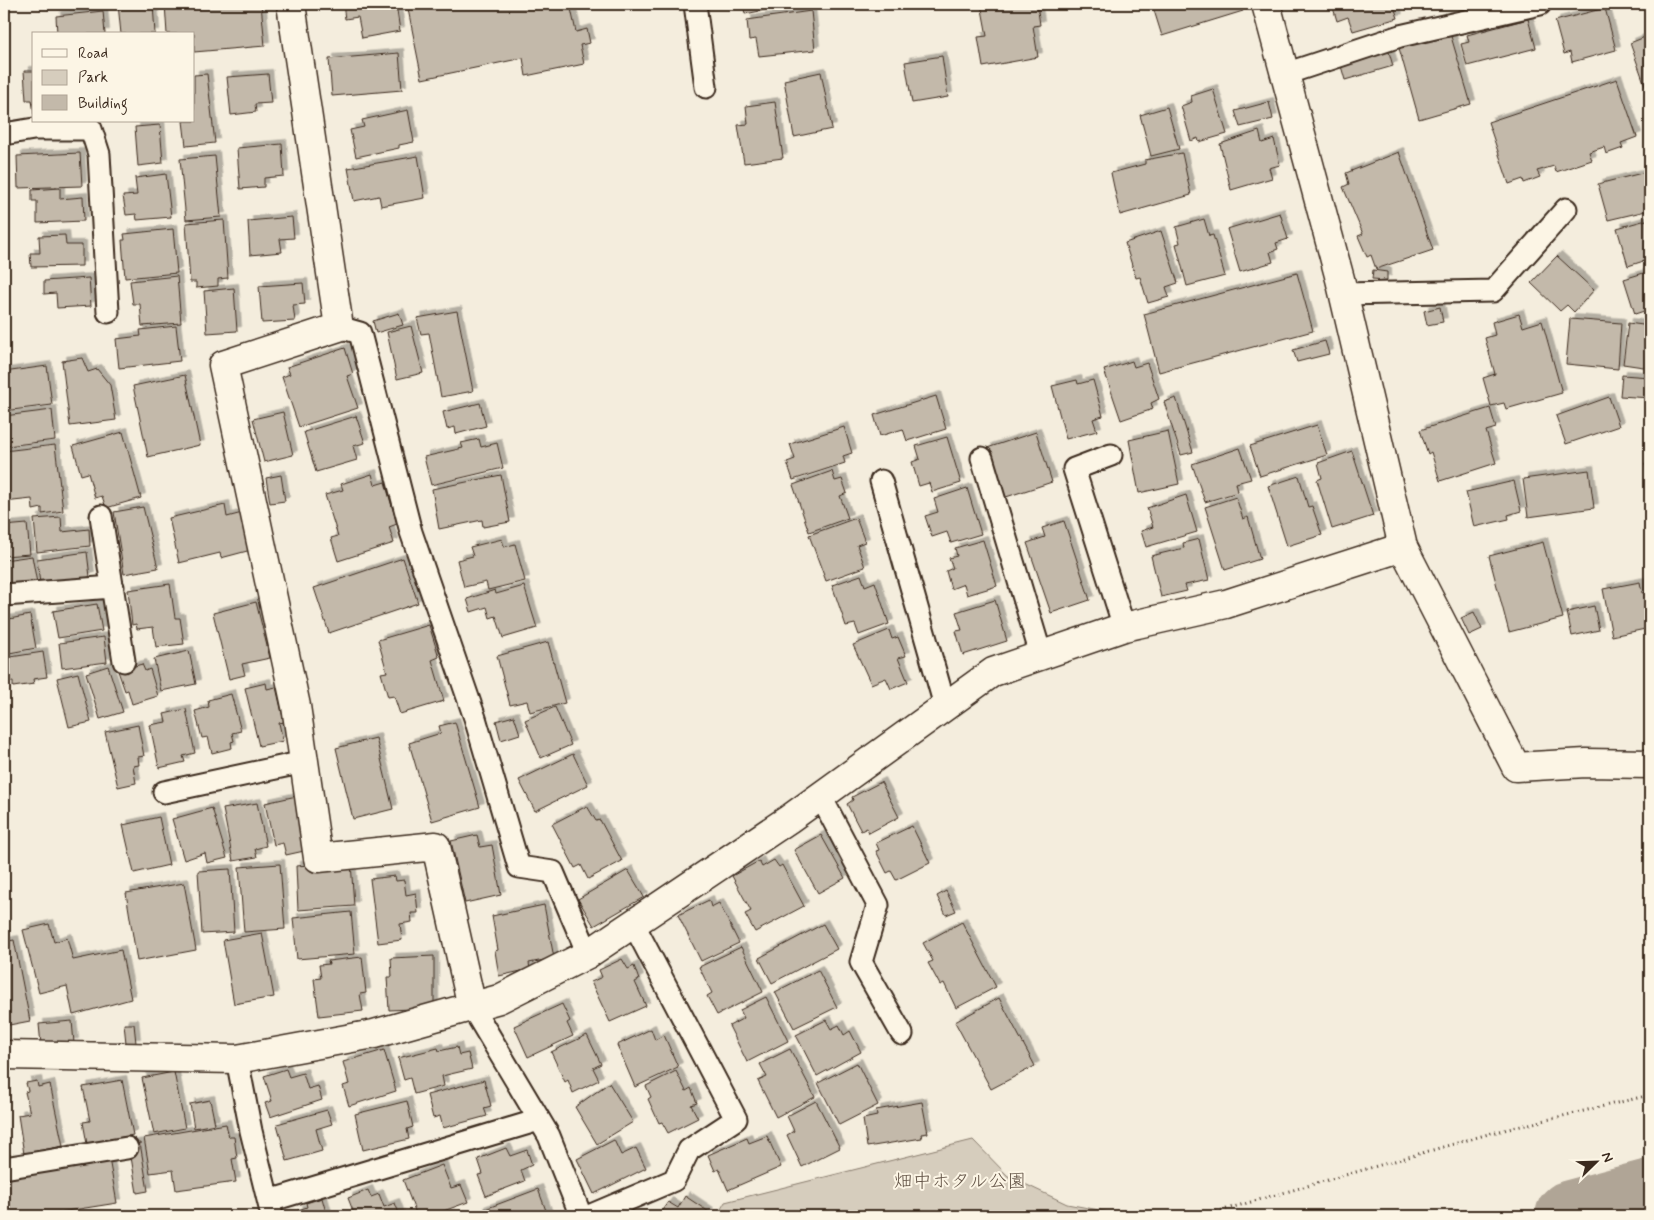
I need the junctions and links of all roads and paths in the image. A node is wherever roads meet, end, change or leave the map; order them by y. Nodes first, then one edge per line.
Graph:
1 (291, 4) edge
2 (695, 4) edge
3 (1266, 4) edge
4 (1540, 4) edge
5 (1285, 74) junction
6 (706, 86) dead end
7 (4, 134) edge
8 (1566, 209) dead end
9 (1343, 294) junction
10 (108, 312) dead end
11 (339, 327) junction
12 (1111, 456) dead end
13 (982, 458) dead end
14 (881, 481) dead end
15 (101, 516) dead end
16 (1403, 548) junction
17 (113, 587) junction
18 (4, 595) edge
19 (1124, 627) junction
20 (1041, 655) junction
21 (124, 661) dead end
22 (945, 706) junction
23 (304, 762) junction
24 (1650, 764) edge
25 (164, 792) dead end
26 (820, 797) junction
27 (633, 923) junction
28 (588, 954) junction
29 (472, 1006) junction
30 (902, 1034) dead end
31 (4, 1055) edge
32 (236, 1059) junction
33 (1650, 1095) edge
34 (539, 1120) junction
35 (127, 1148) dead end
36 (4, 1168) edge
37 (270, 1209) edge
38 (581, 1216) edge
39 (589, 1216) edge
40 (1202, 1216) edge

1 - 11 street
2 - 6 lane
3 - 5 street
4 - 5 lane
5 - 9 street
7 - 10 lane
8 - 9 lane
9 - 16 street
11 - 23 street
11 - 28 lane
12 - 19 lane
13 - 20 lane
14 - 22 lane
15 - 17 lane
16 - 19 street
16 - 24 street
17 - 18 lane
17 - 21 lane
19 - 20 street
20 - 22 street
22 - 26 street
23 - 25 lane
23 - 29 street
26 - 27 street
26 - 30 lane
27 - 28 street
27 - 39 lane
28 - 29 street
29 - 32 street
29 - 34 lane
31 - 32 street
32 - 37 lane
33 - 40 path
34 - 37 lane
34 - 38 lane
35 - 36 lane

